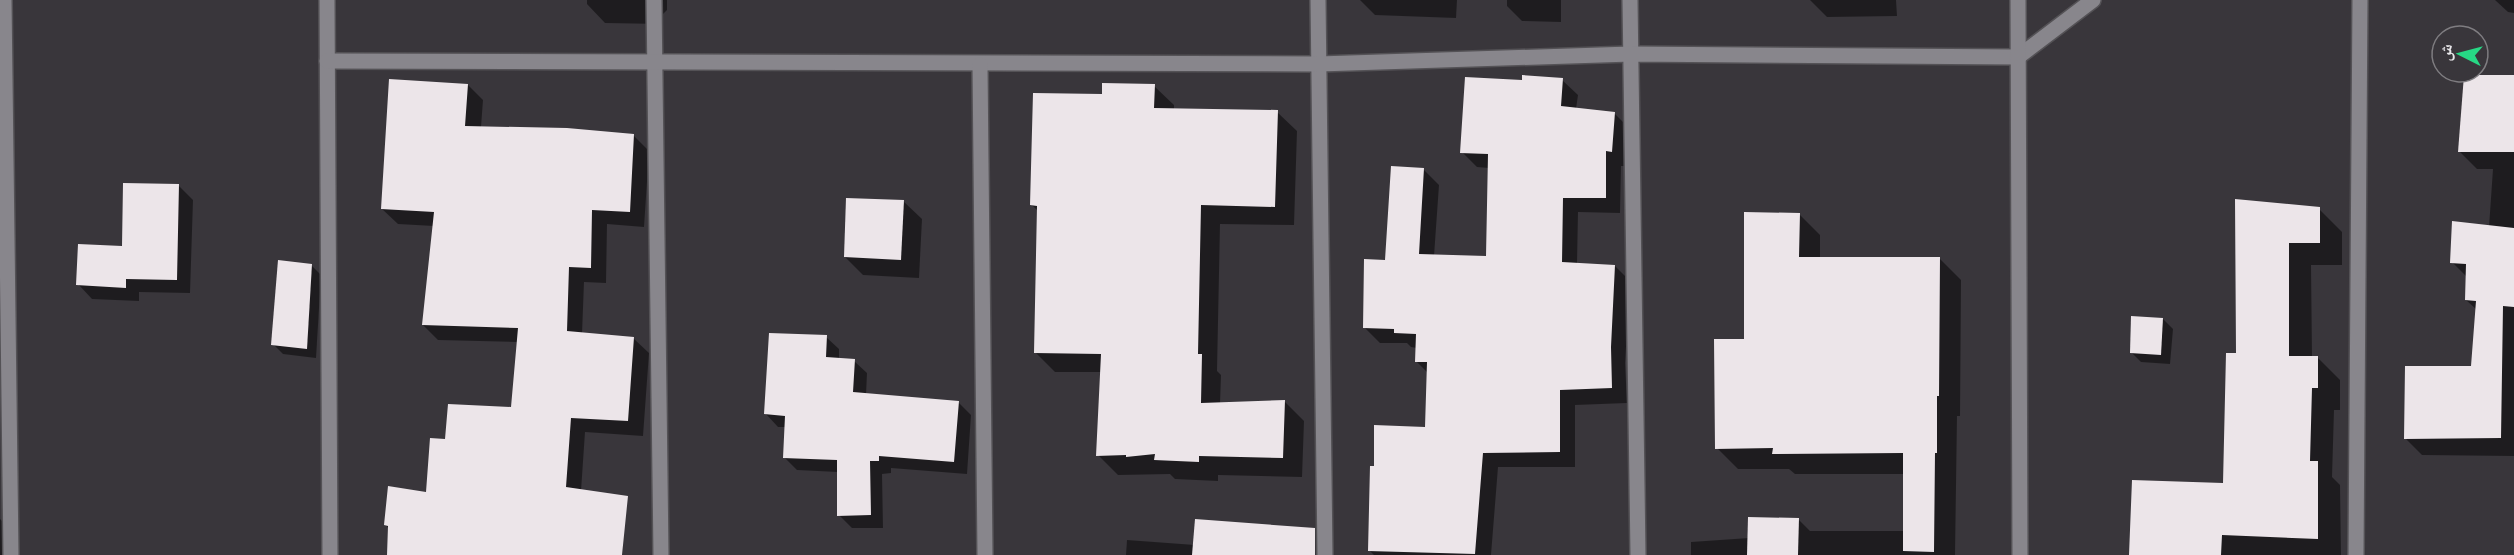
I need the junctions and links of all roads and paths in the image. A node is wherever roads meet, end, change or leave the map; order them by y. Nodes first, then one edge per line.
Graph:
1 (4, 0) edge
2 (327, 0) edge
3 (654, 0) edge
4 (1318, 0) edge
5 (1630, 0) edge
6 (2018, 0) edge
7 (2093, 0) edge
8 (2360, 0) edge
9 (1631, 54) junction
10 (2018, 57) junction
11 (327, 61) junction
12 (654, 63) junction
13 (980, 64) junction
14 (1319, 64) junction
15 (11, 555) edge
16 (330, 555) edge
17 (661, 555) edge
18 (986, 555) edge
19 (1325, 555) edge
20 (1638, 555) edge
21 (2020, 555) edge
22 (2356, 555) edge

1 - 15 street
2 - 11 street
3 - 12 street
4 - 14 street
5 - 9 street
6 - 10 street
7 - 10 street
8 - 22 street
9 - 10 street
9 - 14 street
9 - 20 street
10 - 21 street
11 - 12 street
11 - 16 street
12 - 13 street
12 - 17 street
13 - 14 street
13 - 18 street
14 - 19 street

